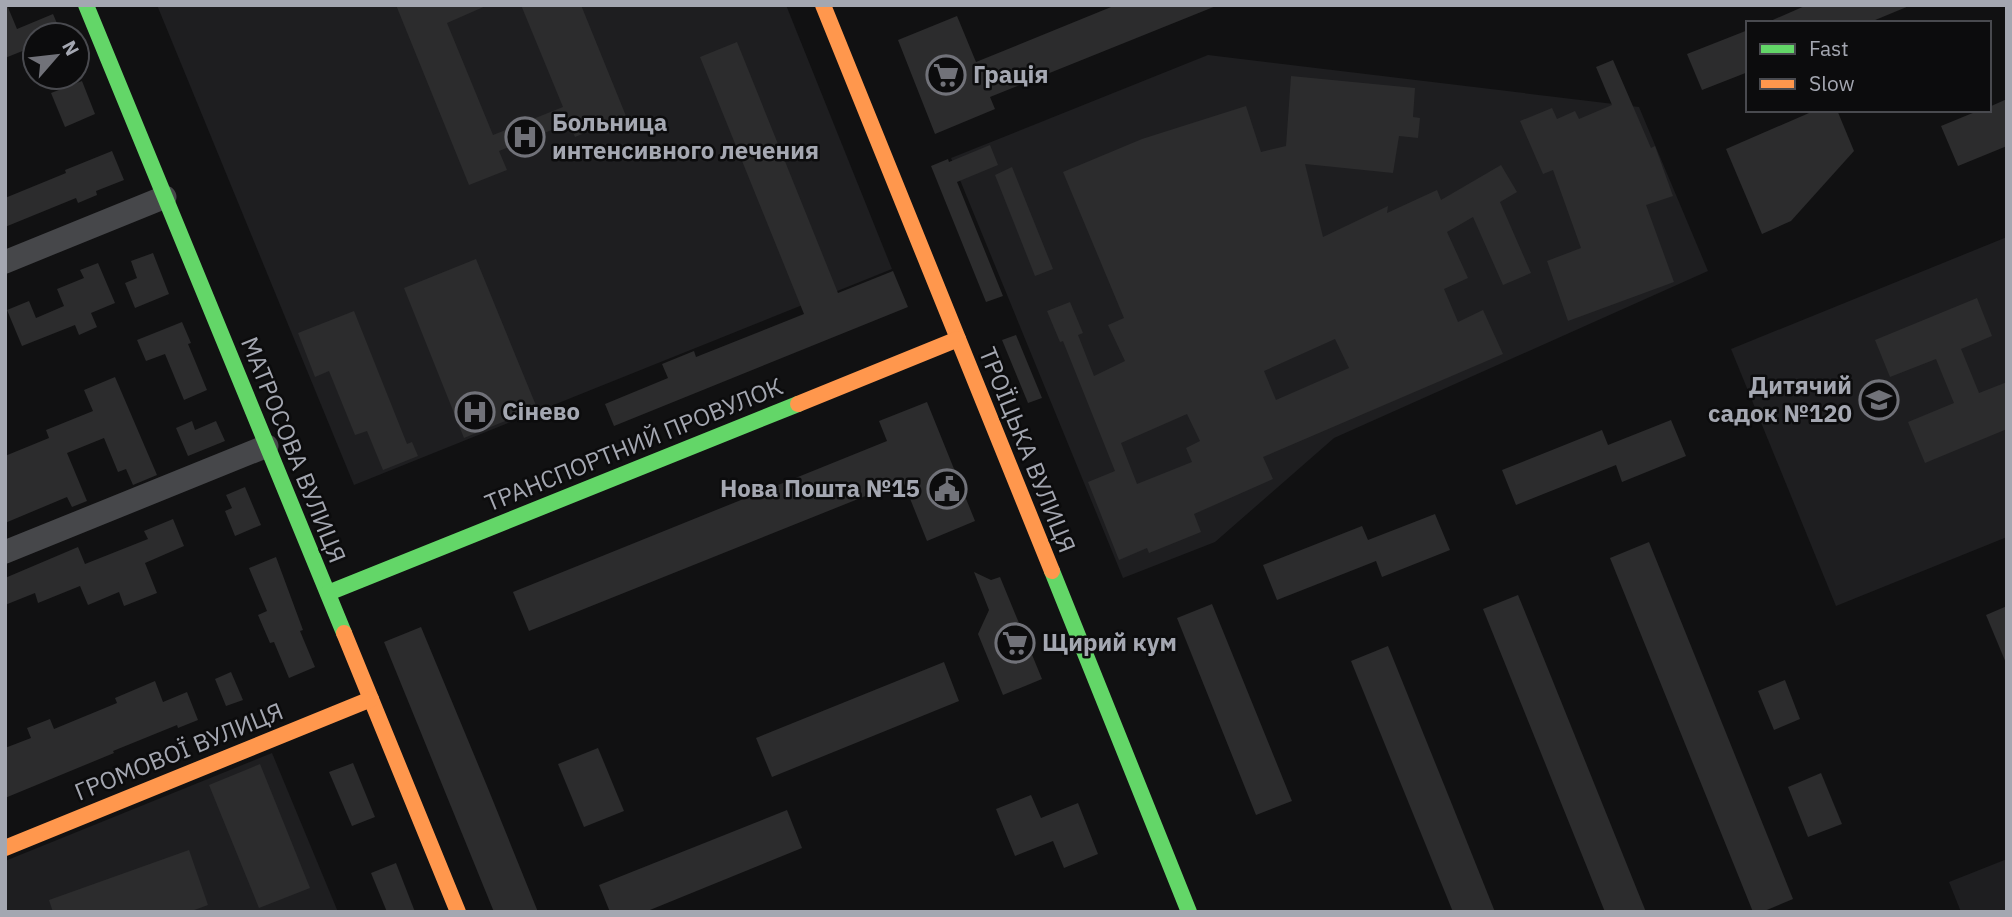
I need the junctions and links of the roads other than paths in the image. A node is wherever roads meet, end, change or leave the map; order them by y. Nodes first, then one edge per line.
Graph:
1 (86, 5) edge
2 (823, 5) edge
3 (165, 197) junction
4 (5, 262) edge
5 (958, 339) junction
6 (267, 446) junction
7 (5, 552) edge
8 (328, 593) junction
9 (371, 699) junction
10 (5, 848) edge
11 (458, 912) edge
12 (1189, 912) edge

1 - 3 street, МАТРОСОВА ВУЛИЦЯ
2 - 5 street, ТРОЇЦЬКА ВУЛИЦЯ
3 - 4 street
3 - 6 street, МАТРОСОВА ВУЛИЦЯ
5 - 8 street, ТРАНСПОРТНИЙ ПРОВУЛОК
5 - 12 street, ТРОЇЦЬКА ВУЛИЦЯ
6 - 7 street
6 - 8 street, МАТРОСОВА ВУЛИЦЯ
8 - 9 street, МАТРОСОВА ВУЛИЦЯ
9 - 10 street, ГРОМОВОЇ ВУЛИЦЯ
9 - 11 street, МАТРОСОВА ВУЛИЦЯ

